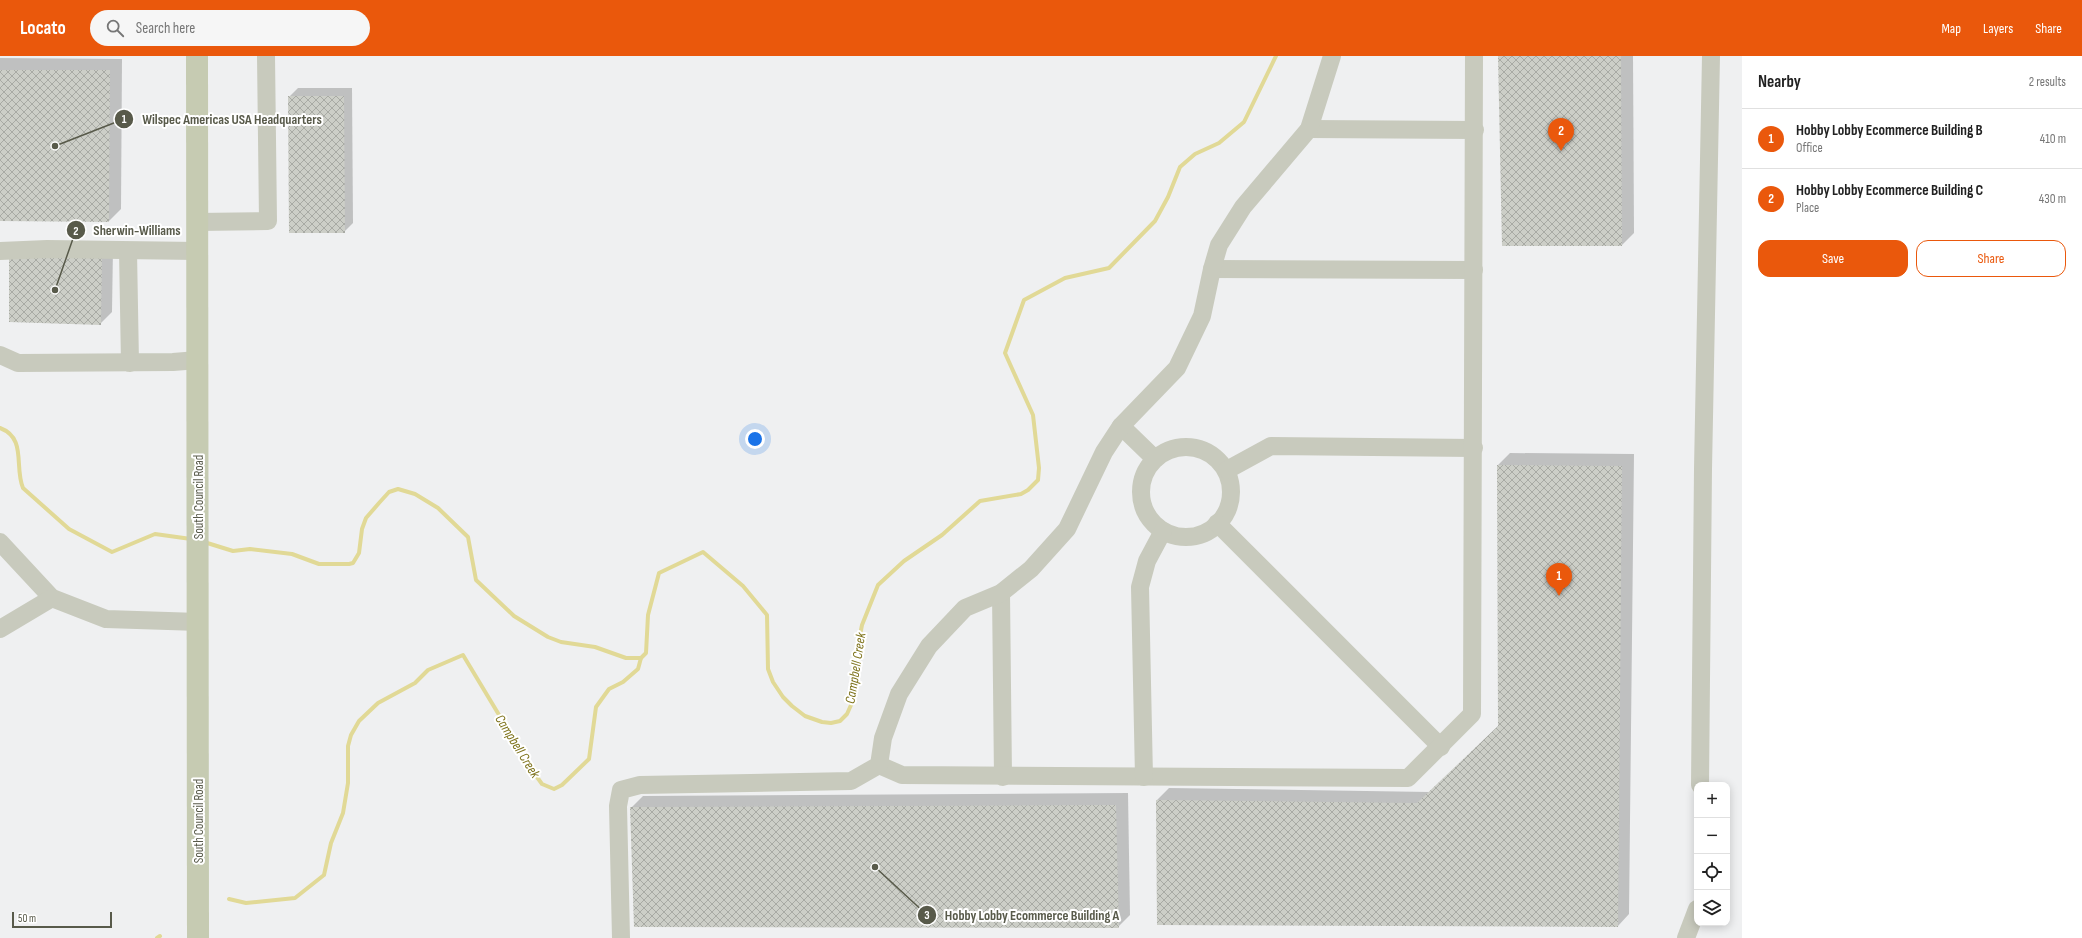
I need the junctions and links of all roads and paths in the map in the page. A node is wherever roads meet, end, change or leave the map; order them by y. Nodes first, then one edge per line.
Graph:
1 (197, 56) edge
2 (266, 56) edge
3 (1332, 56) edge
4 (1474, 56) edge
5 (1710, 56) edge
6 (1309, 129) junction
7 (1475, 130) junction
8 (197, 222) junction
9 (0, 251) edge
10 (128, 251) junction
11 (197, 251) junction
12 (1212, 269) junction
13 (1474, 270) junction
14 (0, 355) edge
15 (198, 360) junction
16 (130, 363) junction
17 (1121, 426) junction
18 (1474, 448) junction
19 (1154, 459) junction
20 (1226, 470) junction
21 (1218, 523) junction
22 (1163, 531) junction
23 (0, 542) edge
24 (1001, 593) junction
25 (52, 598) junction
26 (199, 622) junction
27 (0, 629) edge
28 (1441, 747) junction
29 (879, 765) junction
30 (1003, 777) junction
31 (1144, 777) junction
32 (1700, 782) edge
33 (1694, 917) edge
34 (198, 938) edge
35 (621, 938) edge
36 (1686, 938) edge

1 - 8 main road, South Council Road
2 - 8 lane
3 - 6 lane
4 - 7 lane
5 - 32 lane
6 - 7 lane
6 - 12 lane
7 - 13 lane
8 - 11 main road, South Council Road
9 - 10 lane
10 - 11 lane
10 - 16 lane
11 - 15 main road, South Council Road
12 - 13 lane
12 - 17 lane
13 - 18 lane
14 - 16 lane
15 - 16 lane
15 - 26 main road, South Council Road
17 - 19 lane
17 - 24 lane
18 - 20 lane
18 - 28 lane
19 - 20 lane
19 - 22 lane
20 - 21 lane
21 - 22 lane
21 - 28 lane
22 - 31 lane
23 - 25 lane
24 - 29 lane
24 - 30 lane
25 - 26 lane
25 - 27 lane
26 - 34 main road, South Council Road
28 - 31 lane
29 - 30 lane
29 - 35 lane
30 - 31 lane
33 - 36 lane

